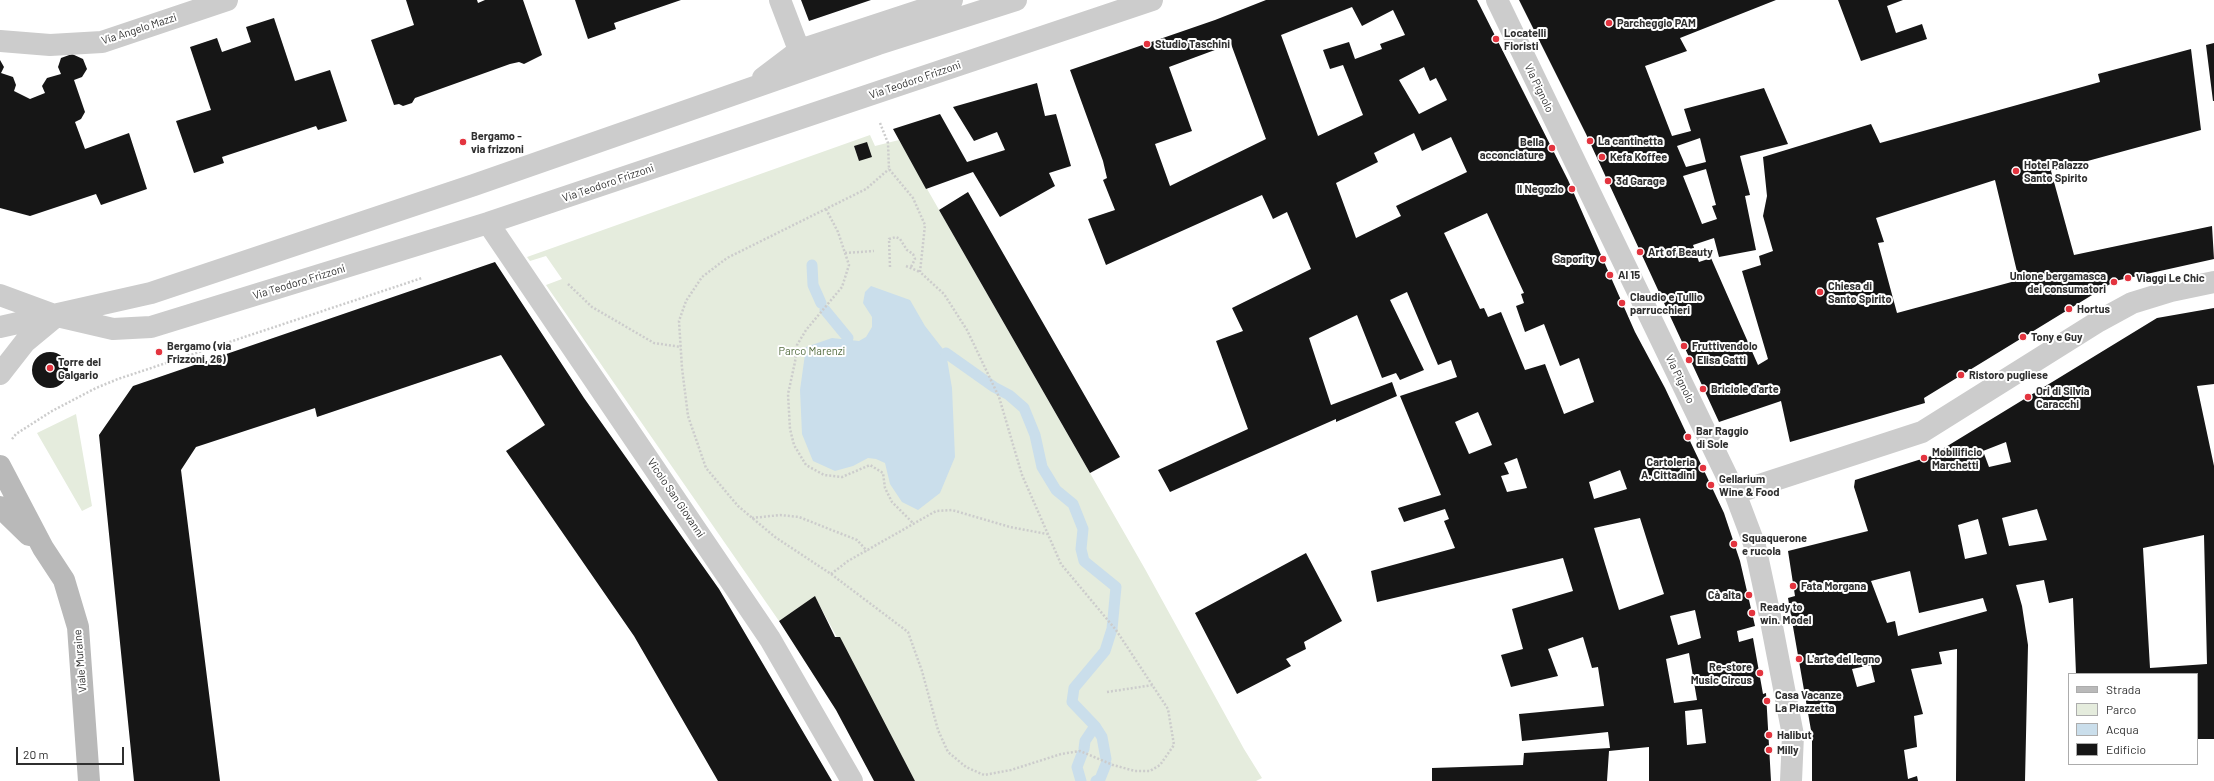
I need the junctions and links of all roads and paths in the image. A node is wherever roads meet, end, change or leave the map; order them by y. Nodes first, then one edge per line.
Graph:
1 (227, 0) edge
2 (780, 0) edge
3 (952, 0) edge
4 (1016, 0) edge
5 (1152, 0) edge
6 (1497, 0) edge
7 (0, 41) edge
8 (803, 60) junction
9 (879, 121) dead end
10 (890, 169) junction
11 (826, 209) junction
12 (488, 223) junction
13 (874, 251) dead end
14 (845, 252) junction
15 (906, 266) dead end
16 (890, 267) dead end
17 (911, 267) junction
18 (920, 272) junction
19 (563, 279) dead end
20 (2214, 282) edge
21 (0, 295) edge
22 (57, 316) junction
23 (0, 327) edge
24 (681, 347) junction
25 (0, 374) edge
26 (0, 466) edge
27 (1736, 493) junction
28 (0, 507) edge
29 (752, 518) junction
30 (914, 524) junction
31 (1047, 534) junction
32 (43, 548) junction
33 (867, 551) junction
34 (831, 574) junction
35 (1153, 685) junction
36 (1106, 692) dead end
37 (89, 781) edge
38 (852, 781) edge
39 (1791, 781) edge

1 - 7 street, Via Angelo Mazzi
2 - 8 street
3 - 8 street, Via Teodoro Frizzoni
4 - 8 street, Via Teodoro Frizzoni
5 - 12 street, Via Teodoro Frizzoni
6 - 27 street, Via Pignolo
8 - 22 street, Via Teodoro Frizzoni
9 - 10 path
10 - 11 path
10 - 18 path
11 - 14 path
11 - 24 path
12 - 22 street, Via Teodoro Frizzoni
12 - 38 street, Vicolo San Giovanni
13 - 14 path
14 - 30 path
15 - 17 path
16 - 17 path
17 - 18 path
18 - 31 path
19 - 24 path
20 - 27 street
21 - 22 street
22 - 23 street, Via Teodoro Frizzoni
22 - 25 street, Via Teodoro Frizzoni
24 - 29 path
26 - 32 street, Viale Muraine
27 - 39 street, Via Pignolo
28 - 32 street, Viale Muraine
29 - 33 path
29 - 34 path
30 - 31 path
30 - 33 path
31 - 35 path
32 - 37 street, Viale Muraine
33 - 34 path
34 - 35 path
35 - 36 path

